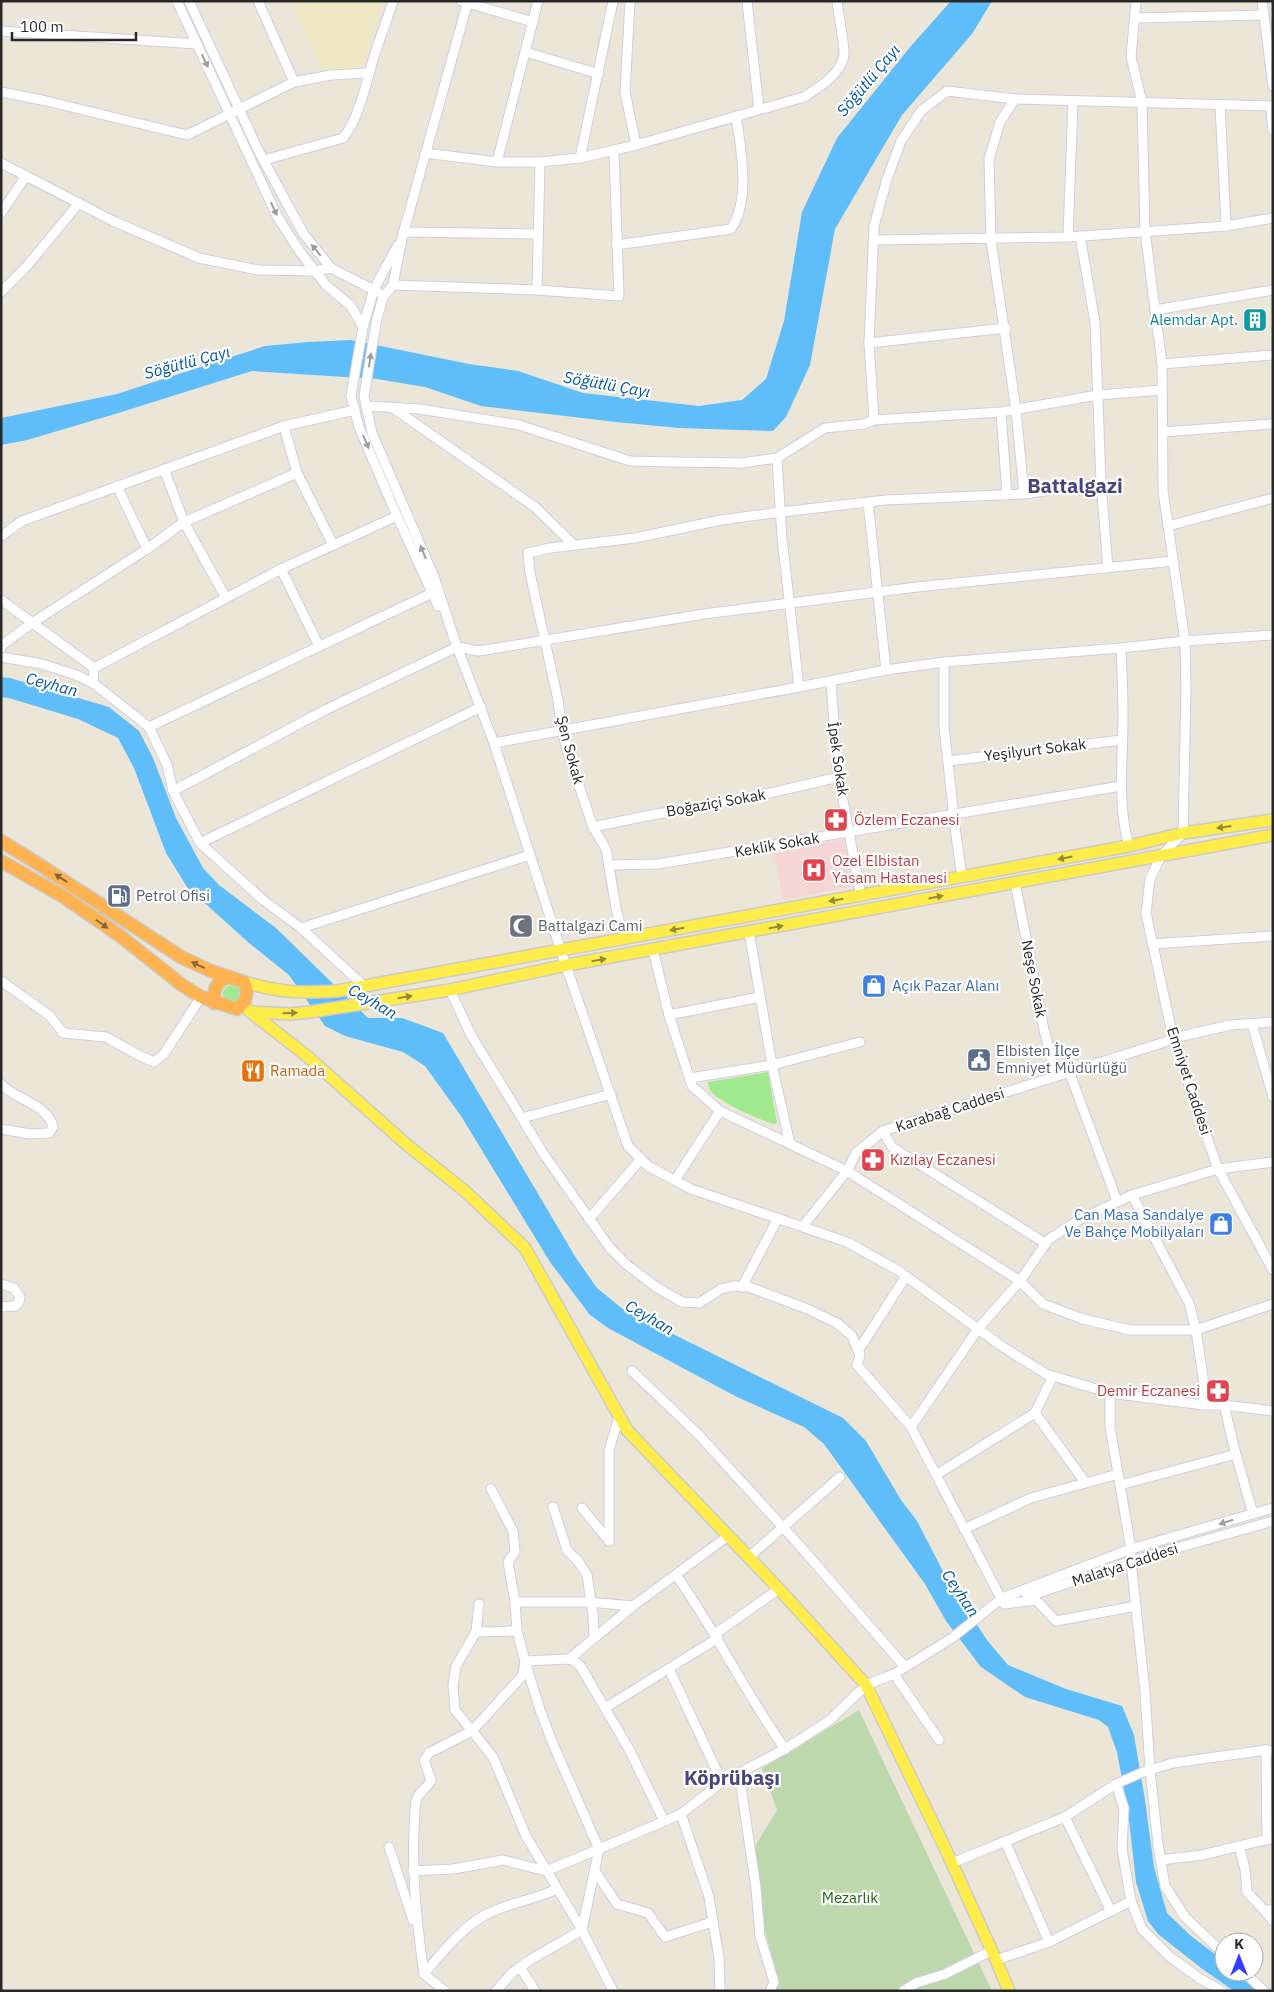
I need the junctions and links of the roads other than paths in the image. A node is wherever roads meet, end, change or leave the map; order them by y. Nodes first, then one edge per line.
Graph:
1 (177, 1) edge
2 (189, 1) edge
3 (258, 1) edge
4 (393, 1) edge
5 (538, 1) edge
6 (613, 1) edge
7 (630, 1) edge
8 (747, 1) edge
9 (837, 1) edge
10 (1136, 1) edge
11 (1262, 1) edge
12 (465, 2) edge
13 (1264, 15) junction
14 (1134, 18) junction
15 (533, 22) junction
16 (1, 31) edge
17 (198, 44) junction
18 (526, 52) junction
19 (369, 73) junction
20 (599, 74) junction
21 (294, 82) junction
22 (1273, 86) edge
23 (1, 92) edge
24 (1015, 100) junction
25 (1073, 102) junction
26 (1142, 102) junction
27 (1220, 105) junction
28 (1273, 107) edge
29 (239, 109) junction
30 (759, 109) junction
31 (230, 114) junction
32 (736, 116) junction
33 (1273, 130) edge
34 (636, 145) junction
35 (614, 150) junction
36 (425, 153) junction
37 (580, 158) junction
38 (264, 160) junction
39 (498, 162) junction
40 (540, 162) junction
41 (1, 163) edge
42 (26, 176) junction
43 (79, 203) junction
44 (1, 213) edge
45 (1273, 218) edge
46 (1226, 226) junction
47 (1145, 231) junction
48 (538, 234) junction
49 (402, 235) junction
50 (1080, 236) junction
51 (1068, 237) junction
52 (874, 240) junction
53 (992, 240) junction
54 (616, 245) junction
55 (332, 268) junction
56 (315, 271) junction
57 (393, 285) junction
58 (374, 289) junction
59 (537, 290) junction
60 (1273, 290) edge
61 (1, 292) edge
62 (384, 298) junction
63 (1155, 310) junction
64 (363, 327) junction
65 (1006, 328) junction
66 (869, 343) junction
67 (1273, 355) edge
68 (1162, 364) junction
69 (1162, 390) junction
70 (1098, 395) junction
71 (366, 406) junction
72 (393, 407) junction
73 (355, 410) junction
74 (1016, 410) junction
75 (1001, 412) junction
76 (874, 420) junction
77 (1273, 424) edge
78 (284, 426) junction
79 (1163, 432) junction
80 (776, 458) junction
81 (164, 469) junction
82 (297, 473) junction
83 (1101, 484) junction
84 (116, 486) junction
85 (1024, 494) junction
86 (1007, 495) junction
87 (1273, 498) edge
88 (868, 502) junction
89 (781, 512) junction
90 (396, 516) junction
91 (184, 522) junction
92 (1168, 526) junction
93 (1, 536) edge
94 (333, 545) junction
95 (574, 545) junction
96 (147, 549) junction
97 (1174, 561) junction
98 (1108, 568) junction
99 (281, 569) junction
100 (432, 592) junction
101 (878, 592) junction
102 (226, 598) junction
103 (1, 600) edge
104 (789, 604) junction
105 (32, 623) junction
106 (1273, 635) edge
107 (544, 640) junction
108 (1185, 641) junction
109 (1, 646) edge
110 (320, 646) junction
111 (457, 647) junction
112 (1121, 648) junction
113 (1, 657) edge
114 (944, 662) junction
115 (94, 668) junction
116 (886, 670) junction
117 (831, 681) junction
118 (93, 683) junction
119 (799, 688) junction
120 (481, 707) junction
121 (150, 727) junction
122 (562, 730) junction
123 (1122, 740) junction
124 (494, 743) junction
125 (948, 760) junction
126 (839, 778) junction
127 (1122, 786) junction
128 (173, 791) junction
129 (954, 814) junction
130 (1273, 820) edge
131 (593, 827) junction
132 (849, 832) junction
133 (1183, 833) junction
134 (1273, 835) edge
135 (1, 841) edge
136 (200, 843) junction
137 (1129, 846) junction
138 (530, 855) junction
139 (1161, 856) junction
140 (1, 861) edge
141 (609, 865) junction
142 (962, 877) junction
143 (1015, 882) junction
144 (862, 896) junction
145 (301, 928) junction
146 (749, 932) junction
147 (1273, 936) edge
148 (624, 939) junction
149 (1152, 944) junction
150 (653, 950) junction
151 (561, 951) junction
152 (567, 965) junction
153 (227, 977) junction
154 (1, 982) edge
155 (244, 982) junction
156 (364, 986) junction
157 (450, 990) junction
158 (201, 997) junction
159 (760, 997) junction
160 (214, 1002) junction
161 (243, 1010) junction
162 (669, 1015) junction
163 (1273, 1022) edge
164 (1252, 1024) junction
165 (1169, 1040) junction
166 (860, 1042) dead end
167 (772, 1065) junction
168 (1069, 1071) junction
169 (1056, 1075) junction
170 (690, 1078) junction
171 (1, 1084) edge
172 (611, 1094) junction
173 (1273, 1097) edge
174 (720, 1111) junction
175 (522, 1118) junction
176 (1, 1129) edge
177 (883, 1131) junction
178 (790, 1144) junction
179 (641, 1159) junction
180 (1273, 1162) edge
181 (1218, 1169) junction
182 (848, 1171) junction
183 (674, 1180) junction
184 (1132, 1195) junction
185 (1118, 1201) junction
186 (778, 1218) junction
187 (589, 1219) junction
188 (803, 1226) junction
189 (1045, 1243) junction
190 (1273, 1270) edge
191 (906, 1276) junction
192 (1020, 1281) junction
193 (1, 1284) edge
194 (742, 1287) junction
195 (1273, 1304) edge
196 (1, 1307) edge
197 (978, 1329) junction
198 (1196, 1330) junction
199 (858, 1351) junction
200 (632, 1371) dead end
201 (1053, 1376) junction
202 (1110, 1393) junction
203 (1204, 1405) junction
204 (1224, 1405) junction
205 (1273, 1411) edge
206 (1035, 1413) junction
207 (619, 1417) junction
208 (911, 1427) junction
209 (1236, 1454) junction
210 (1118, 1474) junction
211 (936, 1475) junction
212 (840, 1477) dead end
213 (1085, 1482) junction
214 (1120, 1485) junction
215 (491, 1489) dead end
216 (553, 1508) dead end
217 (582, 1508) dead end
218 (1273, 1508) edge
219 (1253, 1514) junction
220 (1273, 1522) edge
221 (783, 1528) junction
222 (964, 1529) junction
223 (728, 1536) junction
224 (1131, 1550) junction
225 (749, 1557) junction
226 (1130, 1561) junction
227 (676, 1576) junction
228 (780, 1590) junction
229 (1003, 1601) junction
230 (515, 1602) junction
231 (590, 1602) junction
232 (479, 1604) dead end
233 (633, 1606) junction
234 (1136, 1606) junction
235 (476, 1632) junction
236 (517, 1632) junction
237 (716, 1636) junction
238 (594, 1637) junction
239 (569, 1659) junction
240 (526, 1661) junction
241 (905, 1667) junction
242 (669, 1669) junction
243 (894, 1674) junction
244 (866, 1685) junction
245 (605, 1708) junction
246 (472, 1731) junction
247 (939, 1740) dead end
248 (785, 1749) junction
249 (1269, 1750) edge
250 (1146, 1771) junction
251 (739, 1773) junction
252 (722, 1782) junction
253 (1116, 1784) junction
254 (681, 1814) junction
255 (1064, 1817) junction
256 (664, 1822) junction
257 (1270, 1839) edge
258 (1004, 1841) junction
259 (1239, 1846) junction
260 (389, 1847) dead end
261 (599, 1849) junction
262 (1161, 1860) junction
263 (952, 1863) junction
264 (413, 1871) junction
265 (546, 1871) junction
266 (594, 1871) junction
267 (557, 1889) junction
268 (1131, 1901) junction
269 (1268, 1910) edge
270 (1111, 1911) junction
271 (712, 1922) junction
272 (1273, 1922) edge
273 (417, 1925) junction
274 (582, 1930) junction
275 (1049, 1942) junction
276 (1214, 1945) edge
277 (994, 1955) junction
278 (520, 1967) junction
279 (424, 1974) junction
280 (1255, 1982) edge
281 (445, 1991) edge
282 (496, 1991) edge
283 (535, 1991) edge
284 (613, 1991) edge
285 (720, 1991) edge
286 (770, 1991) edge
287 (903, 1991) edge
288 (1008, 1991) edge
289 (1222, 1991) edge
290 (1264, 1991) edge

1 - 17 street
2 - 29 street
3 - 21 street
4 - 19 street
5 - 15 street
6 - 20 street
7 - 34 street
8 - 30 street
9 - 30 street
10 - 14 street
11 - 13 street
12 - 15 street
12 - 36 street
13 - 14 street
13 - 22 street
14 - 26 street
15 - 18 street
16 - 17 street
17 -> 31 street
18 - 20 street
18 - 39 street
19 - 21 street
19 - 38 street
20 - 37 street
21 - 29 street
23 - 31 street
24 - 25 street
24 - 52 street
24 - 53 street
25 - 26 street
25 - 51 street
26 - 27 street
26 - 47 street
27 - 28 street
27 - 46 street
28 - 33 street
29 - 31 street
29 - 38 street
30 - 32 street
31 -> 56 street
32 - 34 street
32 - 54 street
34 - 35 street
35 - 37 street
35 - 54 street
36 - 39 street
36 - 49 street
37 - 40 street
55 -> 38 street
39 - 40 street
40 - 48 street
41 - 42 street
42 - 43 street
42 - 44 street
43 - 56 street
43 - 61 street
45 - 46 street
46 - 47 street
47 - 50 street
47 - 63 street
48 - 49 street
48 - 59 street
49 - 57 street
49 - 58 street
50 - 51 street
50 - 70 street
51 - 53 street
52 - 53 street
52 - 66 street
53 - 65 street
54 - 59 street
55 - 56 street
55 - 58 street
56 - 64 street
57 - 59 street
57 - 62 street
58 - 62 street
58 - 64 street
60 - 63 street
71 -> 62 street
63 - 68 street
64 - 73 street
65 - 66 street
65 - 74 street
66 - 76 street
67 - 68 street
68 - 69 street
69 - 70 street
69 - 79 street
70 - 74 street
70 - 83 street
71 - 72 street
111 -> 71 street
72 - 80 street
72 - 95 street
73 - 78 street
73 -> 90 street
74 - 75 street
74 - 85 street
75 - 76 street
75 - 86 street
76 - 80 street
77 - 79 street
78 - 81 street
78 - 82 street
79 - 92 street
80 - 89 street
81 - 84 street
81 - 91 street
82 - 91 street
82 - 94 street
83 - 85 street
83 - 98 street
84 - 93 street
84 - 96 street
85 - 86 street
86 - 88 street
87 - 92 street
88 - 89 street
88 - 101 street
89 - 95 street
89 - 104 street
90 - 94 street
90 - 100 street
91 - 96 street
91 - 102 street
92 - 97 street
94 - 99 street
95 - 107 street, Şen Sokak
96 - 105 street
97 - 98 street
97 - 108 street
98 - 101 street
99 - 102 street
99 - 110 street
100 - 110 street
100 - 111 street
101 - 104 street
101 - 116 street
102 - 115 street
103 - 105 street
104 - 107 street
104 - 119 street
105 - 109 street
105 - 115 street
106 - 108 street
107 - 111 street
107 - 122 street, Şen Sokak
108 - 112 street
108 - 133 street
110 - 121 street
111 - 120 street
111 - 128 street
112 - 114 street
112 - 123 street
113 - 118 street
114 - 116 street
114 - 125 street
115 - 118 street
116 - 117 street
117 - 119 street
117 - 126 street, İpek Sokak
118 - 121 street
119 - 122 street
120 - 124 street
120 - 136 street
121 - 128 street
122 - 124 street
122 - 131 street, Şen Sokak
123 - 125 street, Yeşilyurt Sokak
123 - 127 street
124 - 138 street
125 - 129 street
126 - 131 street, Boğaziçi Sokak
126 - 132 street, İpek Sokak
127 - 129 street, Keklik Sokak
127 - 137 street
128 - 136 street
129 - 132 street, Keklik Sokak
129 - 142 street
130 -> 133 main road
131 - 141 street, Şen Sokak
132 - 141 street, Keklik Sokak
132 - 144 street, İpek Sokak
133 - 137 main road
133 - 139 street, Emniyet Caddesi
134 - 139 main road
153 -> 135 highway
136 - 145 street
137 -> 142 main road
138 - 145 street
138 - 151 street
139 - 143 main road
139 - 149 street, Emniyet Caddesi
140 -> 158 highway
141 - 148 street, Şen Sokak
142 - 144 main road
146 -> 143 main road
143 - 169 street, Neşe Sokak
144 -> 148 main road
145 - 156 street
146 - 150 main road
146 - 159 street
147 - 149 street
148 - 151 main road
149 - 165 street, Emniyet Caddesi
152 -> 150 main road
150 - 162 street
151 - 152 street
151 - 156 main road
152 - 157 main road
152 - 172 street
153 - 155 highway
153 - 160 highway
154 - 158 street
155 - 156 main road
155 - 161 highway
161 -> 157 main road
157 - 175 street
158 - 160 highway
159 - 162 street
159 - 167 street
160 - 161 highway
161 - 207 main road
162 - 170 street
163 - 164 street, Karabağ Caddesi
164 - 165 street, Karabağ Caddesi
164 - 173 street
165 - 168 street, Karabağ Caddesi
165 - 181 street, Emniyet Caddesi
166 - 167 street
167 - 170 street
167 - 178 street
168 - 169 street, Karabağ Caddesi
168 - 185 street
169 - 177 street, Karabağ Caddesi
170 - 174 street
171 - 176 street
172 - 175 street
172 - 179 street
174 - 178 street
174 - 183 street
175 - 187 street
177 - 182 street, Karabağ Caddesi
177 - 189 street
178 - 182 street
179 - 183 street
179 - 187 street
180 - 181 street
181 - 184 street
181 - 190 street, Emniyet Caddesi
182 - 188 street, Karabağ Caddesi
182 - 192 street
183 - 186 street
184 - 185 street
184 - 198 street
185 - 189 street
186 - 188 street
186 - 194 street
187 - 194 street
188 - 191 street
189 - 192 street
191 - 197 street
191 - 199 street
192 - 197 street
192 - 198 street
193 - 196 street
194 - 199 street
195 - 198 street
197 - 201 street
197 - 208 street
198 - 203 street
199 - 208 street
200 - 221 street
201 - 202 street
201 - 206 street
202 - 203 street
202 - 210 street
203 - 204 street
204 - 205 street
204 - 209 street
206 - 211 street
206 - 213 street
207 - 217 street
207 - 223 main road
208 - 211 street
209 - 214 street
209 - 219 street
210 - 213 street
210 - 214 street
211 - 222 street
212 - 221 street
213 - 222 street
214 - 224 street
215 - 230 street
216 - 231 street
218 - 219 street
219 -> 224 street
220 - 226 street, Malatya Caddesi
221 - 225 street
221 - 241 street
222 - 229 street
223 - 225 main road
223 - 227 street
224 - 226 street
224 - 229 street
225 - 228 main road
226 - 229 street, Malatya Caddesi
226 - 234 street
227 - 233 street
227 - 237 street
228 - 237 street
228 - 244 main road
229 - 234 street
229 - 241 street
230 - 231 street
230 - 236 street
231 - 233 street
231 - 238 street
232 - 235 street
233 - 238 street
234 - 250 street
235 - 236 street
235 - 246 street
236 - 240 street
237 - 242 street
237 - 248 street
238 - 239 street
239 - 240 street
239 - 245 street
240 - 246 street
240 - 261 street
241 - 243 street
242 - 245 street
242 - 252 street
243 - 244 street
243 - 247 street
244 - 248 street
244 - 263 main road
245 - 256 street
246 - 264 street
246 - 265 street
248 - 251 street
249 - 250 street
249 - 257 street
250 - 253 street
250 - 262 street
251 - 252 street
251 - 286 street
252 - 254 street
253 - 255 street
253 - 268 street
254 - 256 street
254 - 271 street
255 - 258 street
255 - 270 street
256 - 261 street
257 - 259 street
258 - 263 street
258 - 275 street
259 - 262 street
259 - 269 street
260 - 273 street
261 - 265 street
261 - 266 street
262 - 276 street
263 - 277 main road
264 - 265 street
264 - 273 street
265 - 267 street
266 - 271 street
266 - 274 street
267 - 274 street
267 - 279 street
268 - 270 street
268 - 289 street
269 - 272 street
270 - 275 street
271 - 285 street
273 - 279 street
274 - 278 street
274 - 284 street
275 - 277 street
277 - 287 street
277 - 288 main road
278 - 282 street
278 - 283 street
279 - 281 street
280 - 290 street

